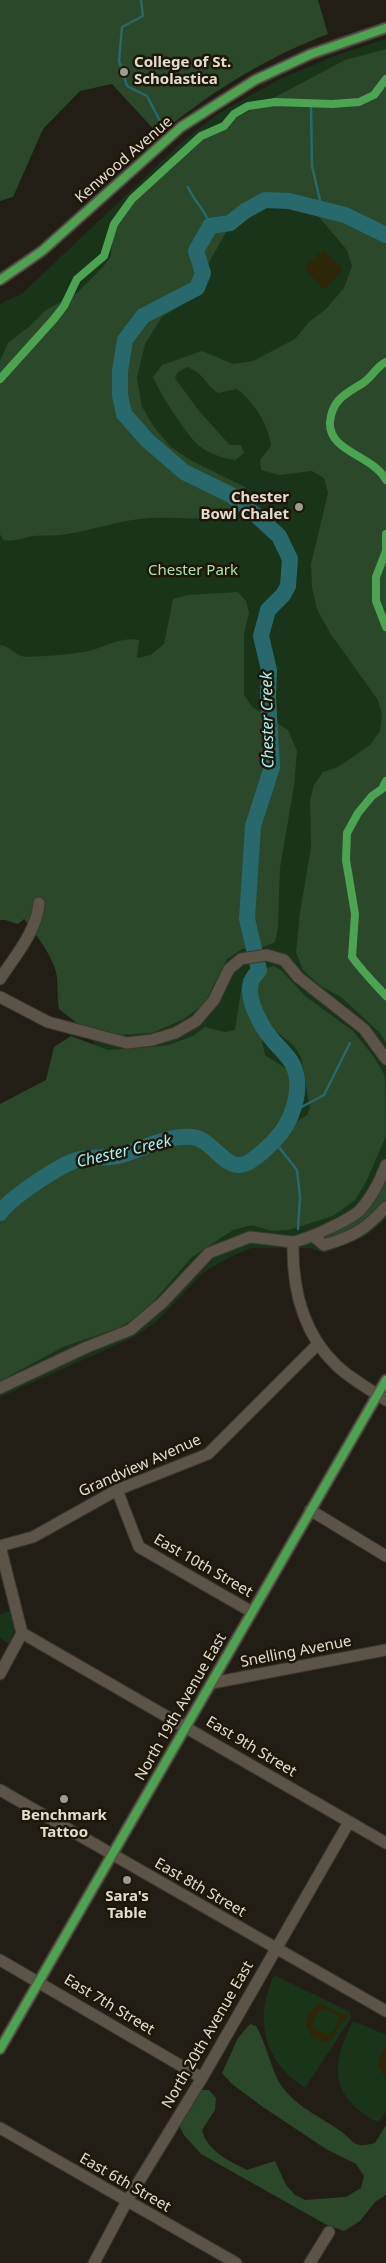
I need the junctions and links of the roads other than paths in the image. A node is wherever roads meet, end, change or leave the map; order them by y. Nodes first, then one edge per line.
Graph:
1 (386, 28) edge
2 (0, 280) edge
3 (39, 903) dead end
4 (0, 980) edge
5 (0, 997) edge
6 (386, 1059) edge
7 (386, 1165) edge
8 (386, 1207) edge
9 (313, 1236) junction
10 (293, 1242) junction
11 (318, 1344) junction
12 (386, 1380) edge
13 (0, 1388) edge
14 (382, 1397) edge
15 (116, 1490) junction
16 (310, 1510) junction
17 (0, 1546) edge
18 (386, 1556) edge
19 (252, 1612) junction
20 (22, 1634) junction
21 (386, 1650) edge
22 (0, 1674) edge
23 (212, 1683) junction
24 (187, 1726) junction
25 (0, 1790) edge
26 (349, 1822) junction
27 (386, 1843) edge
28 (111, 1854) junction
29 (276, 1948) junction
30 (0, 1960) edge
31 (39, 1982) junction
32 (386, 2011) edge
33 (0, 2049) edge
34 (202, 2078) junction
35 (0, 2128) edge
36 (127, 2201) junction
37 (328, 2232) dead end
38 (94, 2263) edge
39 (236, 2263) edge
40 (310, 2263) edge

1 - 2 street, Kenwood Avenue
3 - 4 street
5 - 6 street
7 - 9 street
8 - 9 street
9 - 10 street
10 - 11 street
10 - 13 street
11 - 14 street
11 - 15 street, Grandview Avenue
12 - 14 street, North 19th Avenue East
14 - 16 street, North 19th Avenue East
15 - 17 street, Grandview Avenue
15 - 19 street, East 10th Street
16 - 18 street
16 - 19 street, North 19th Avenue East
17 - 20 street
19 - 23 street, North 19th Avenue East
20 - 22 street
20 - 24 street, East 9th Street
21 - 23 street, Snelling Avenue
23 - 24 street, North 19th Avenue East
24 - 26 street, East 9th Street
24 - 28 street, North 19th Avenue East
25 - 28 street, East 8th Street
26 - 27 street, East 9th Street
26 - 29 street, North 20th Avenue East
28 - 29 street, East 8th Street
28 - 31 street, North 19th Avenue East
29 - 32 street, East 8th Street
29 - 34 street, North 20th Avenue East
30 - 31 street, East 7th Street
31 - 33 street, North 19th Avenue East
31 - 34 street, East 7th Street
34 - 36 street, North 20th Avenue East
35 - 36 street, East 6th Street
36 - 38 street, North 20th Avenue East
36 - 39 street, East 6th Street
37 - 40 street

